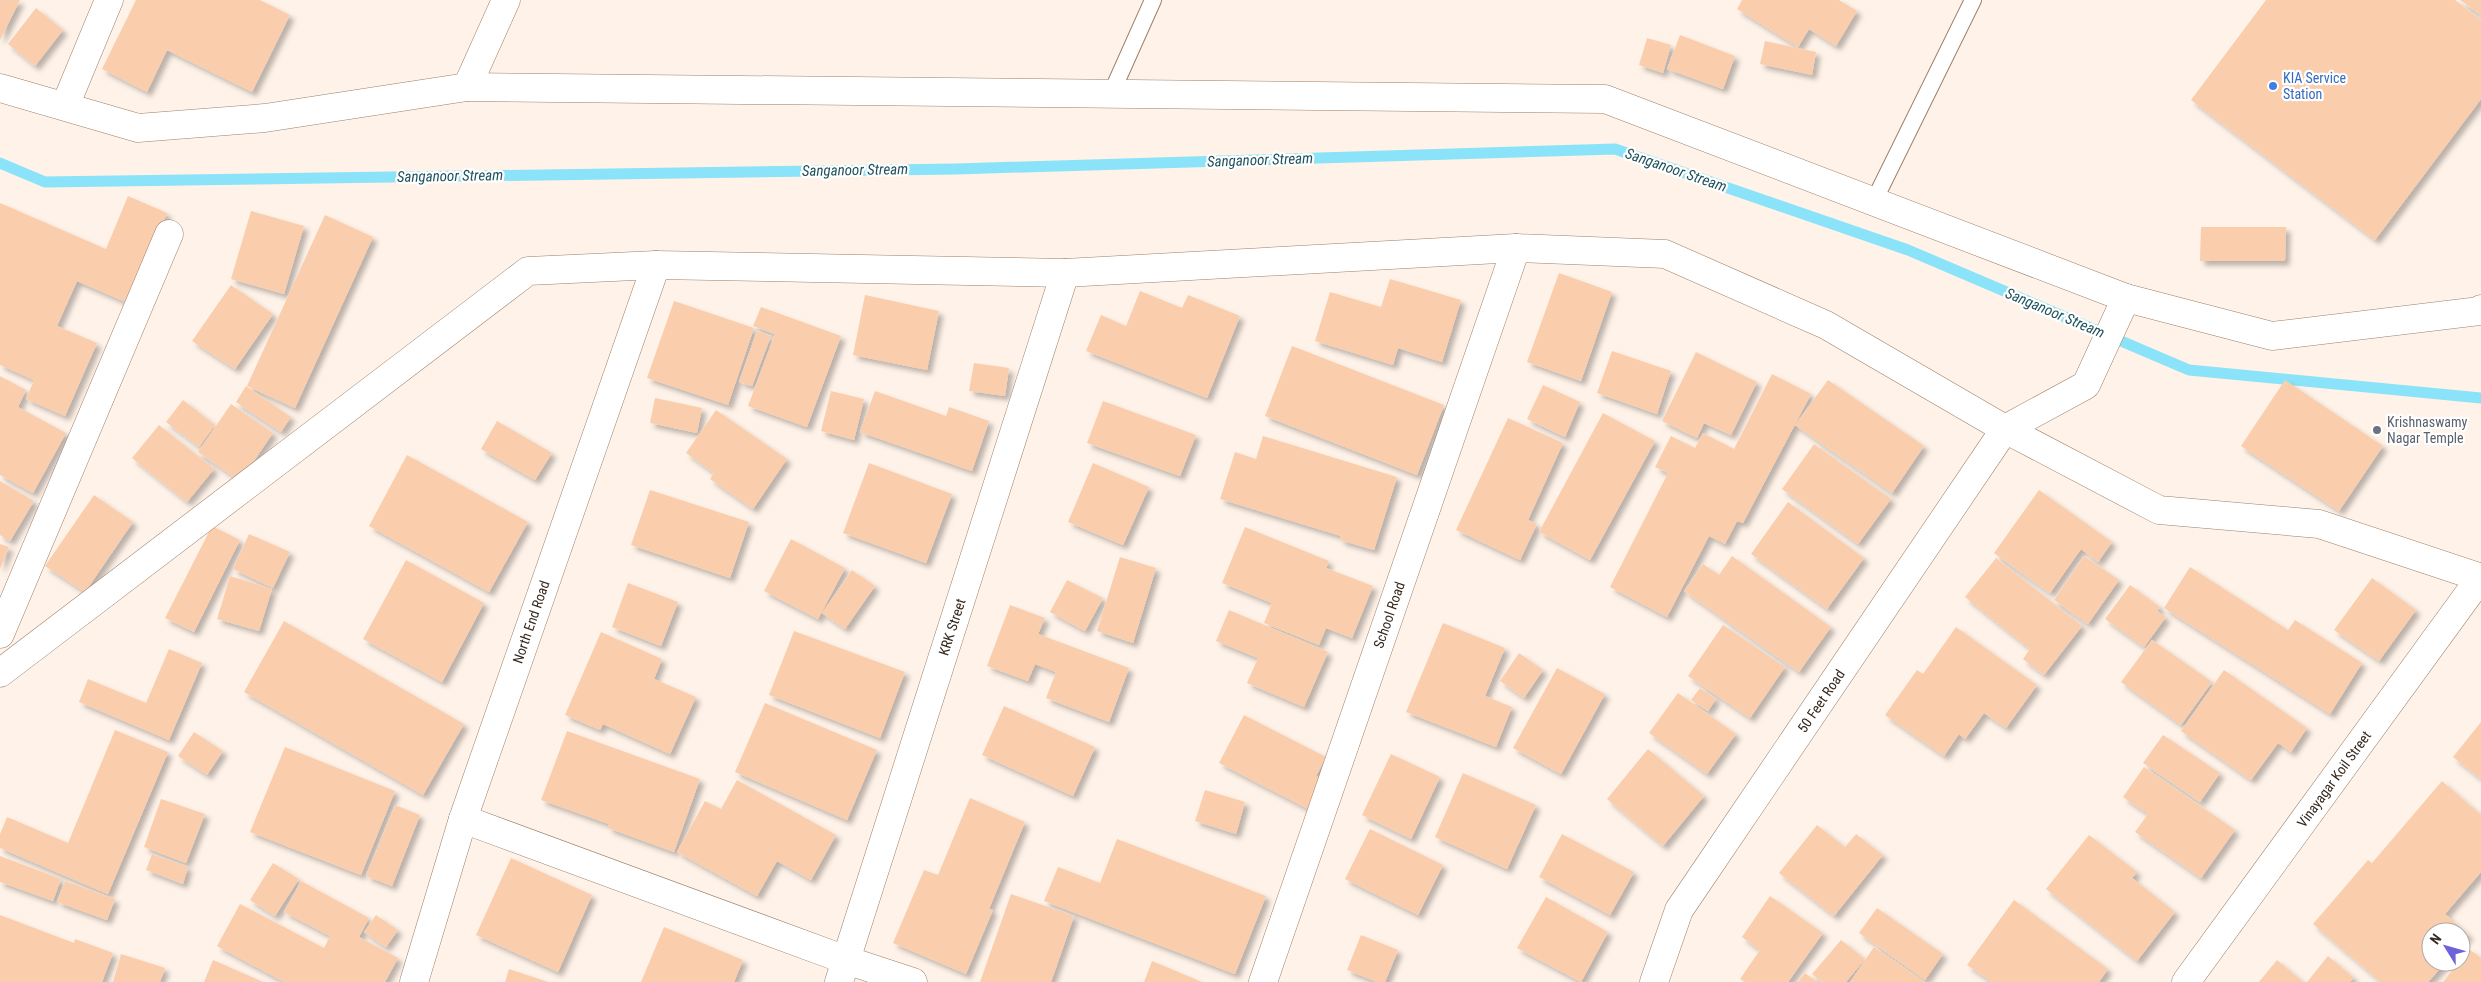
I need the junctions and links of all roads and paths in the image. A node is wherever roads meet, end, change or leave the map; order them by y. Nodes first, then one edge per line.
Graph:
1 (109, 0) edge
2 (506, 0) edge
3 (1153, 0) edge
4 (1973, 0) edge
5 (467, 87) junction
6 (0, 88) edge
7 (1111, 94) junction
8 (65, 106) junction
9 (1874, 201) junction
10 (169, 234) dead end
11 (1516, 248) junction
12 (656, 265) junction
13 (1065, 272) junction
14 (2126, 298) junction
15 (2481, 309) edge
16 (2005, 429) junction
17 (2480, 577) edge
18 (0, 634) edge
19 (0, 673) edge
20 (463, 819) junction
21 (843, 971) edge
22 (414, 982) edge
23 (913, 982) edge
24 (1263, 982) edge
25 (1654, 982) edge
26 (2186, 982) edge

1 - 8 street
2 - 5 street
3 - 7 lane
4 - 9 lane
5 - 7 street
5 - 8 street
6 - 8 street
7 - 9 street
9 - 14 street
10 - 18 street
11 - 13 street
11 - 16 street
11 - 24 street, School Road
12 - 13 street
12 - 19 street
12 - 20 street, North End Road
13 - 21 street, KRK Street
14 - 15 street
14 - 16 street
16 - 17 street
16 - 25 street, 50 Feet Road
17 - 26 street, Vinayagar Koil Street
20 - 21 street
20 - 22 street, North End Road
21 - 23 street

